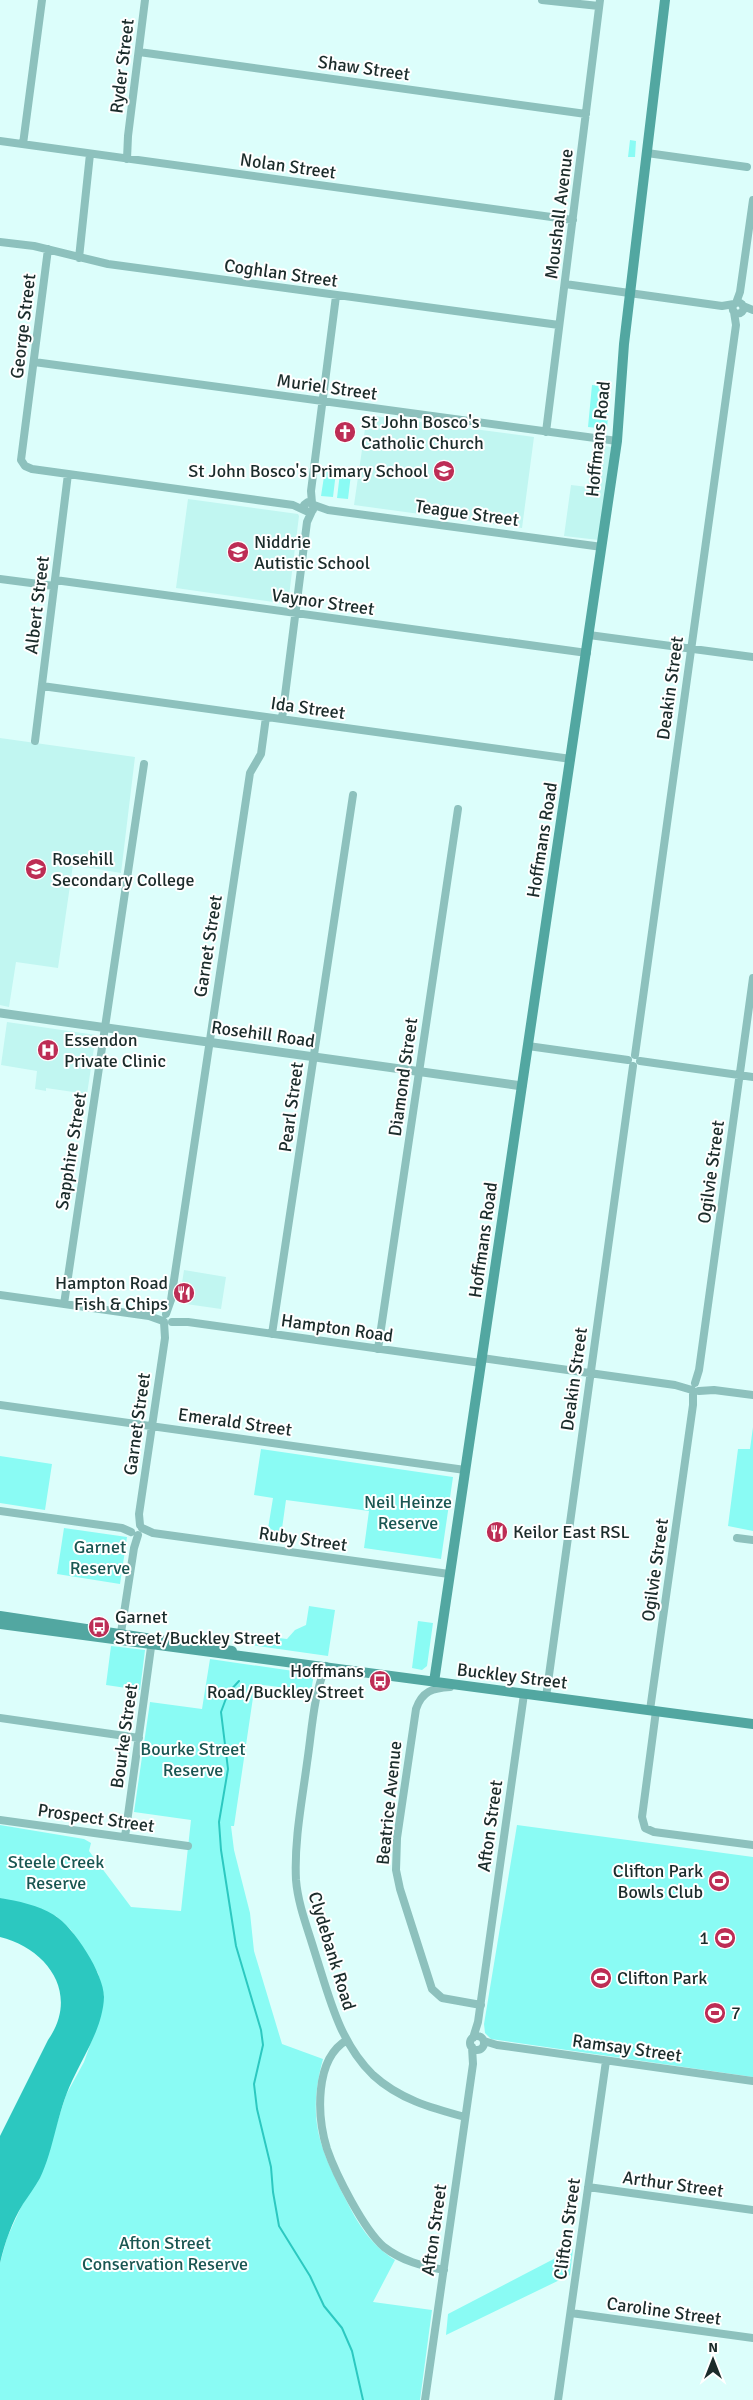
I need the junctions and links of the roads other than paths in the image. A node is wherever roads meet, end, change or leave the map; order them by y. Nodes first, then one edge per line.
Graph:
1 (42, 0) edge
2 (145, 0) edge
3 (542, 0) edge
4 (665, 0) edge
5 (600, 5) edge
6 (138, 52) junction
7 (586, 114) junction
8 (0, 141) edge
9 (23, 144) junction
10 (93, 154) junction
11 (647, 154) junction
12 (125, 159) junction
13 (747, 167) dead end
14 (753, 200) edge
15 (573, 220) junction
16 (0, 242) edge
17 (48, 249) junction
18 (79, 258) junction
19 (565, 284) junction
20 (630, 292) junction
21 (336, 296) junction
22 (738, 308) junction
23 (753, 310) edge
24 (559, 325) junction
25 (34, 362) junction
26 (323, 401) junction
27 (546, 432) junction
28 (616, 441) junction
29 (24, 466) joint
30 (68, 474) junction
31 (309, 507) junction
32 (602, 547) junction
33 (0, 579) edge
34 (54, 583) junction
35 (296, 613) junction
36 (589, 635) junction
37 (691, 648) junction
38 (587, 653) junction
39 (753, 657) edge
40 (42, 686) junction
41 (266, 718) junction
42 (282, 719) junction
43 (35, 741) dead end
44 (571, 759) junction
45 (144, 764) dead end
46 (353, 795) dead end
47 (458, 809) dead end
48 (753, 978) edge
49 (0, 1015) edge
50 (105, 1028) junction
51 (208, 1042) junction
52 (528, 1046) junction
53 (314, 1057) junction
54 (634, 1061) junction
55 (418, 1072) junction
56 (740, 1075) junction
57 (753, 1077) edge
58 (522, 1086) junction
59 (0, 1296) edge
60 (64, 1304) junction
61 (168, 1319) junction
62 (272, 1334) junction
63 (378, 1348) junction
64 (481, 1360) junction
65 (590, 1372) junction
66 (696, 1387) junction
67 (753, 1395) edge
68 (0, 1405) edge
69 (152, 1426) junction
70 (465, 1470) junction
71 (0, 1511) edge
72 (136, 1530) junction
73 (737, 1538) dead end
74 (753, 1540) edge
75 (449, 1574) junction
76 (0, 1616) edge
77 (0, 1624) edge
78 (121, 1637) junction
79 (152, 1642) junction
80 (326, 1666) junction
81 (434, 1682) junction
82 (462, 1686) junction
83 (524, 1694) junction
84 (546, 1697) junction
85 (653, 1711) junction
86 (0, 1718) edge
87 (753, 1724) edge
88 (139, 1738) junction
89 (0, 1820) edge
90 (125, 1837) junction
91 (753, 1845) edge
92 (188, 1846) dead end
93 (481, 2005) junction
94 (347, 2040) junction
95 (478, 2044) junction
96 (606, 2061) junction
97 (753, 2081) edge
98 (465, 2117) junction
99 (588, 2187) junction
100 (753, 2210) edge
101 (444, 2270) junction
102 (571, 2313) junction
103 (753, 2338) edge
104 (425, 2400) edge
105 (558, 2400) edge

1 - 9 street
2 - 6 street, Ryder Street
3 - 5 street
4 - 11 main road, Hoffmans Road
5 - 7 street, Moushall Avenue
6 - 7 street, Shaw Street
6 - 12 street, Ryder Street
7 - 15 street, Moushall Avenue
8 - 9 street, Nolan Street
9 - 10 street, Nolan Street
10 - 12 street, Nolan Street
10 - 18 street
11 - 13 street
11 - 20 main road, Hoffmans Road
12 - 15 street, Nolan Street
14 - 22 street
15 - 19 street, Moushall Avenue
16 - 17 street, Coghlan Street
17 - 18 street, Coghlan Street
17 - 25 street, George Street
18 - 21 street, Coghlan Street
19 - 20 street
19 - 24 street, Moushall Avenue
20 - 22 street
20 - 28 main road, Hoffmans Road
21 - 24 street, Coghlan Street
21 - 26 street
22 - 23 street
22 - 37 street, Deakin Street
24 - 27 street, Moushall Avenue
25 - 26 street, Muriel Street
25 - 29 street, George Street
26 - 27 street, Muriel Street
26 - 31 street
27 - 28 street, Muriel Street
28 - 32 main road, Hoffmans Road
29 - 30 street, Teague Street
30 - 31 street, Teague Street
30 - 34 street, Albert Street
31 - 32 street, Teague Street
31 - 35 street
32 - 36 main road, Hoffmans Road
33 - 34 street, Vaynor Street
34 - 35 street, Vaynor Street
34 - 40 street, Albert Street
35 - 38 street, Vaynor Street
35 - 42 street
36 - 37 street
36 - 38 main road, Hoffmans Road
37 - 39 street
37 - 54 street, Deakin Street
38 - 44 main road, Hoffmans Road
40 - 41 street, Ida Street
40 - 43 street, Albert Street
41 - 42 street, Ida Street
41 - 51 street, Garnet Street
42 - 44 street, Ida Street
44 - 52 main road, Hoffmans Road
45 - 50 street, Sapphire Street
46 - 53 street, Pearl Street
47 - 55 street, Diamond Street
48 - 56 street, Ogilvie Street
49 - 50 street, Rosehill Road
50 - 51 street, Rosehill Road
50 - 60 street, Sapphire Street
51 - 53 street, Rosehill Road
51 - 61 street, Garnet Street
52 - 54 street
52 - 58 main road, Hoffmans Road
53 - 55 street, Rosehill Road
53 - 62 street, Pearl Street
54 - 56 street
54 - 65 street, Deakin Street
55 - 58 street, Rosehill Road
55 - 63 street, Diamond Street
56 - 57 street
56 - 66 street, Ogilvie Street
58 - 64 main road, Hoffmans Road
59 - 60 street, Hampton Road
60 - 61 street, Hampton Road
61 - 62 street, Hampton Road
61 - 69 street, Garnet Street
62 - 63 street, Hampton Road
63 - 64 street, Hampton Road
64 - 65 street, Hampton Road
64 - 70 main road, Hoffmans Road
65 - 66 street, Hampton Road
65 - 84 street, Deakin Street
66 - 67 street
66 - 85 street, Ogilvie Street
68 - 69 street, Emerald Street
69 - 70 street, Emerald Street
69 - 72 street, Garnet Street
70 - 75 main road, Hoffmans Road
71 - 72 street, Ruby Street
72 - 75 street, Ruby Street
72 - 78 street, Garnet Street
73 - 74 street
75 - 81 main road, Hoffmans Road
76 - 78 main road, Buckley Street
77 - 78 main road, Buckley Street
78 - 79 main road, Buckley Street
79 - 80 main road, Buckley Street
79 - 88 street, Bourke Street
80 - 81 main road, Buckley Street
80 - 94 street, Clydebank Road
81 - 82 main road, Buckley Street
82 - 83 main road, Buckley Street
82 - 93 street, Beatrice Avenue
83 - 84 main road, Buckley Street
83 - 93 street, Afton Street
84 - 85 main road, Buckley Street
85 - 87 main road, Buckley Street
85 - 91 street, Ogilvie Street
86 - 88 street
88 - 90 street, Bourke Street
89 - 90 street, Prospect Street
90 - 92 street, Prospect Street
93 - 95 street, Afton Street
94 - 98 street, Clydebank Road
94 - 101 street
95 - 96 street, Ramsay Street
95 - 98 street, Afton Street
96 - 97 street, Ramsay Street
96 - 99 street, Clifton Street
98 - 101 street, Afton Street
99 - 100 street, Arthur Street
99 - 102 street, Clifton Street
101 - 104 street, Afton Street
102 - 103 street, Caroline Street
102 - 105 street, Clifton Street

